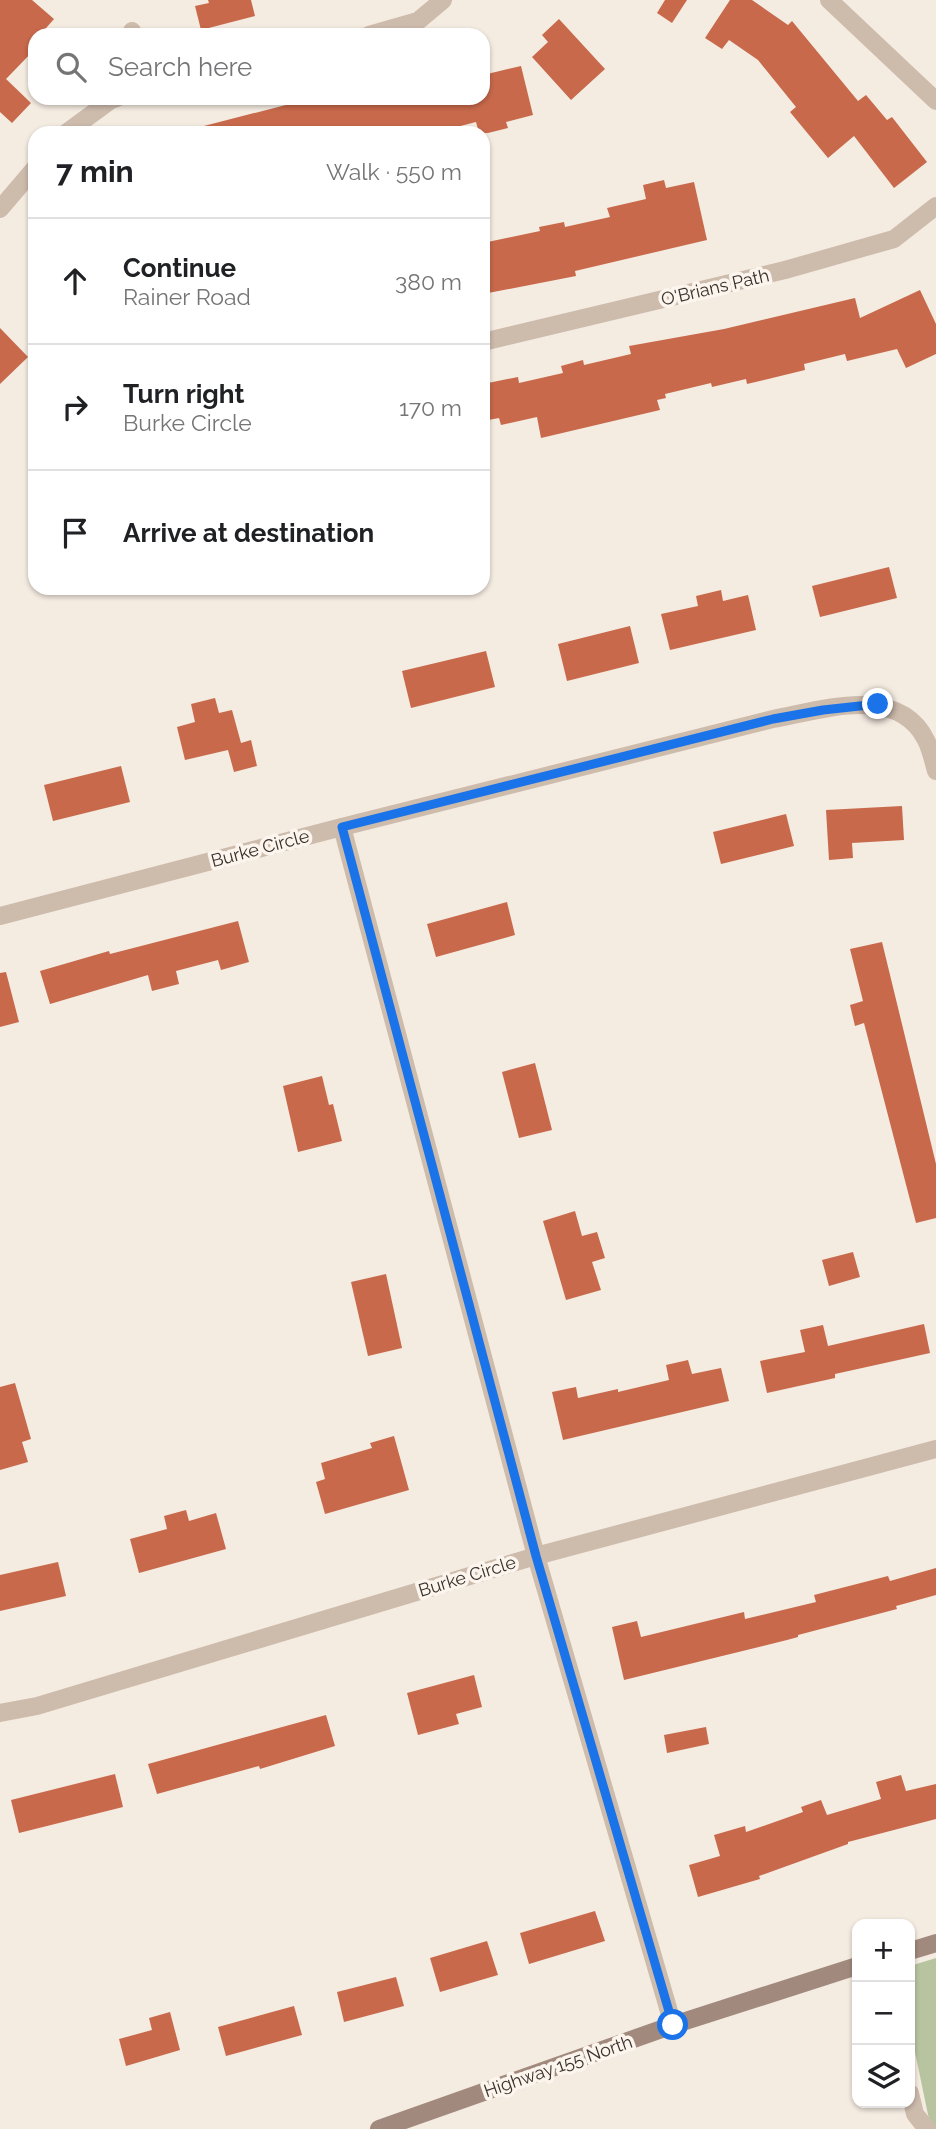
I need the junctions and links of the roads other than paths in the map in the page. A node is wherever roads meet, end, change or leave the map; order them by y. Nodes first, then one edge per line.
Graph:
1 (443, 0) edge
2 (829, 0) edge
3 (394, 28) edge
4 (936, 101) edge
5 (104, 105) edge
6 (75, 126) edge
7 (28, 176) edge
8 (936, 206) edge
9 (0, 209) edge
10 (490, 340) edge
11 (936, 771) edge
12 (342, 827) junction
13 (0, 916) edge
14 (936, 1449) edge
15 (536, 1556) junction
16 (0, 1713) edge
17 (936, 1943) edge
18 (915, 1949) edge
19 (852, 1968) edge
20 (673, 2025) junction
21 (914, 2108) edge
22 (379, 2129) edge
23 (927, 2129) edge

1 - 3 street
2 - 4 street
5 - 6 street
7 - 9 street
8 - 10 street, O'Brians Path
11 - 12 street, Burke Circle
12 - 13 street, Burke Circle
12 - 15 street
14 - 15 street, Burke Circle
15 - 16 street, Burke Circle
15 - 20 street
17 - 18 main road
19 - 20 main road, Highway 155 North
20 - 22 main road, Highway 155 North
21 - 23 street

